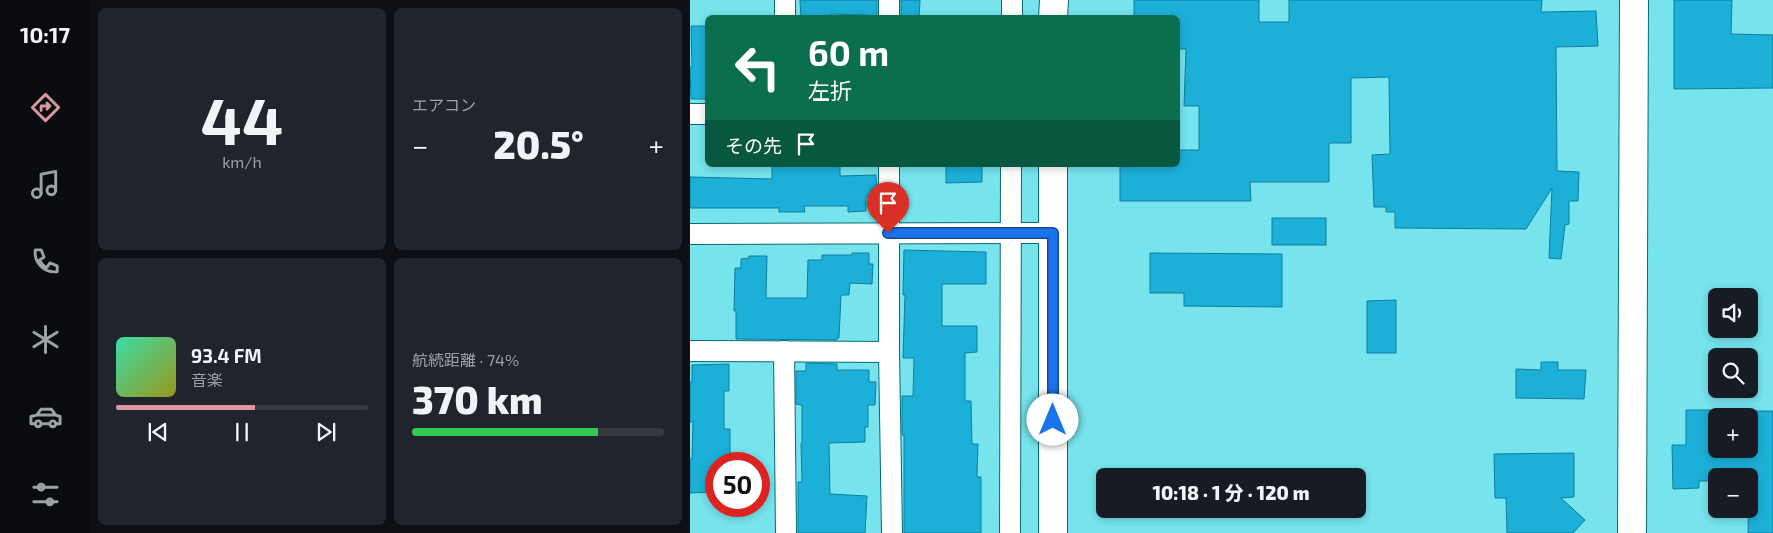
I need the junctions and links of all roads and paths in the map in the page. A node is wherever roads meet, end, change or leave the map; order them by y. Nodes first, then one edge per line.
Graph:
1 (785, 0) edge
2 (889, 0) edge
3 (1012, 0) edge
4 (1054, 0) edge
5 (1634, 0) edge
6 (785, 15) edge
7 (889, 15) edge
8 (1012, 15) edge
9 (1054, 15) edge
10 (690, 114) edge
11 (705, 114) edge
12 (889, 167) edge
13 (1011, 167) edge
14 (1053, 167) edge
15 (888, 233) junction
16 (1011, 233) junction
17 (1053, 233) junction
18 (690, 234) edge
19 (690, 351) edge
20 (784, 351) junction
21 (889, 352) junction
22 (786, 533) edge
23 (892, 533) edge
24 (1010, 533) edge
25 (1053, 533) edge
26 (1632, 533) edge

1 - 6 street
2 - 7 street
3 - 8 street
4 - 9 street
5 - 26 street
10 - 11 street
12 - 15 street
13 - 16 street
14 - 17 street
15 - 16 street
15 - 18 street
15 - 21 street
16 - 17 street
16 - 24 street
17 - 25 street
19 - 20 street
20 - 21 street
20 - 22 street
21 - 23 street

